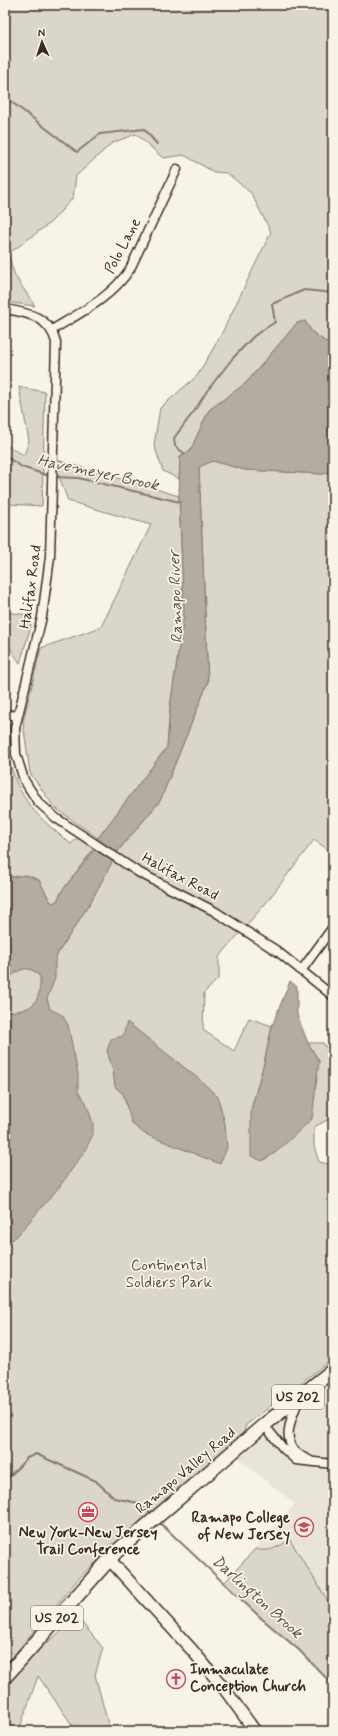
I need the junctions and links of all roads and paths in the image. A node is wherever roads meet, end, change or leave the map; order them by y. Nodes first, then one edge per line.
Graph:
1 (177, 169) dead end
2 (5, 309) edge
3 (52, 330) junction
4 (5, 714) edge
5 (17, 716) junction
6 (333, 927) edge
7 (301, 971) junction
8 (333, 996) edge
9 (333, 1370) edge
10 (300, 1396) junction
11 (264, 1425) junction
12 (315, 1462) junction
13 (333, 1464) edge
14 (108, 1559) junction
15 (5, 1677) edge
16 (255, 1731) edge

1 - 3 street, Polo Lane
2 - 3 street
3 - 5 street, Halifax Road
4 - 5 street
5 - 7 street, Halifax Road
6 - 7 street
7 - 8 street, Halifax Road
9 - 10 main road, Ramapo Valley Road / US 202
10 - 11 main road, Ramapo Valley Road / US 202
10 - 12 street
11 - 12 street
11 - 14 main road, Ramapo Valley Road / US 202
12 - 13 street
14 - 15 main road, Ramapo Valley Road / US 202
14 - 16 main road

